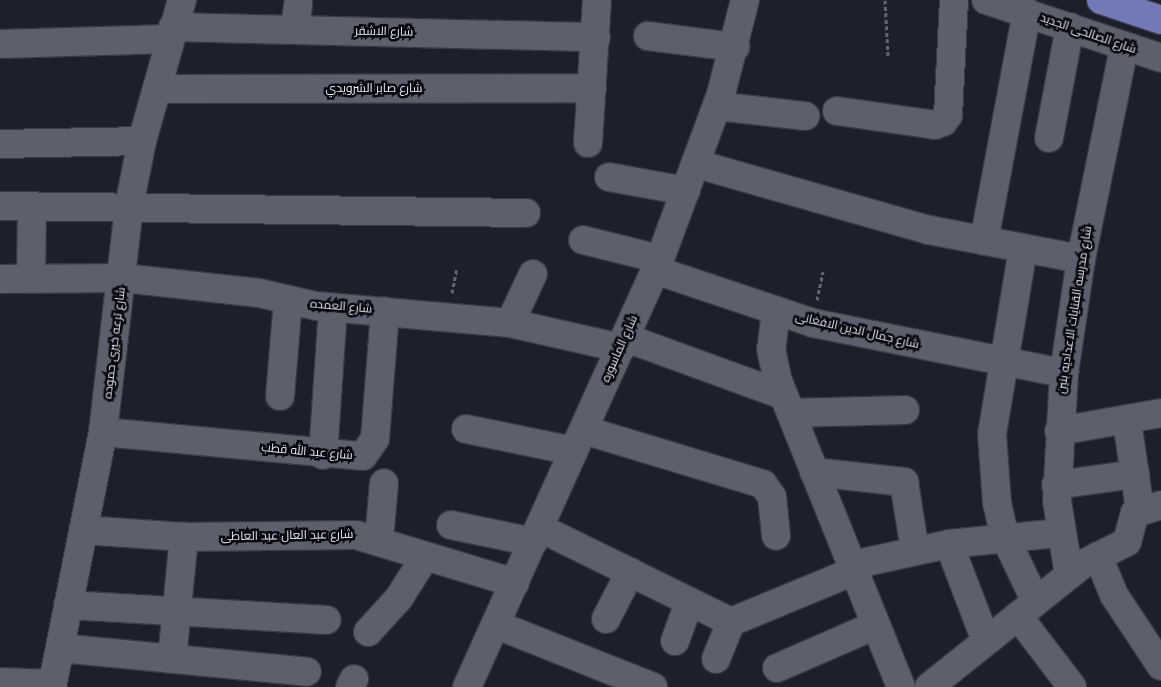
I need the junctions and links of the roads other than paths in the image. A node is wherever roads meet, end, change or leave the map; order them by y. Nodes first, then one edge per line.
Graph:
1 (182, 0) edge
2 (597, 0) edge
3 (745, 0) edge
4 (954, 0) edge
5 (986, 0) edge
6 (1101, 0) edge
7 (298, 4) dead end
8 (1027, 12) junction
9 (1161, 20) edge
10 (1070, 27) junction
11 (295, 30) junction
12 (171, 33) junction
13 (648, 36) dead end
14 (596, 37) junction
15 (0, 44) edge
16 (734, 47) junction
17 (1124, 47) junction
18 (1161, 58) edge
19 (592, 88) junction
20 (157, 90) junction
21 (717, 106) junction
22 (837, 111) dead end
23 (805, 116) dead end
24 (1049, 138) dead end
25 (142, 142) junction
26 (588, 143) dead end
27 (0, 144) edge
28 (697, 164) junction
29 (609, 177) dead end
30 (686, 191) junction
31 (0, 206) edge
32 (32, 206) junction
33 (130, 206) junction
34 (526, 213) dead end
35 (583, 240) dead end
36 (984, 241) junction
37 (1023, 249) junction
38 (1082, 259) junction
39 (658, 265) junction
40 (533, 274) dead end
41 (31, 278) junction
42 (123, 278) junction
43 (0, 280) edge
44 (288, 300) junction
45 (332, 308) junction
46 (385, 311) junction
47 (776, 311) junction
48 (510, 323) junction
49 (624, 343) junction
50 (1001, 362) junction
51 (1064, 373) junction
52 (280, 396) dead end
53 (787, 404) junction
54 (905, 410) dead end
55 (1161, 413) edge
56 (1127, 421) junction
57 (466, 429) dead end
58 (1059, 431) junction
59 (103, 432) junction
60 (579, 440) junction
61 (323, 455) junction
62 (814, 472) junction
63 (1135, 474) junction
64 (384, 483) dead end
65 (1056, 485) junction
66 (1151, 508) edge
67 (451, 524) dead end
68 (83, 530) junction
69 (1060, 533) junction
70 (536, 535) junction
71 (776, 536) dead end
72 (184, 537) junction
73 (1005, 537) junction
74 (379, 540) junction
75 (949, 544) junction
76 (914, 551) junction
77 (1098, 556) junction
78 (425, 557) junction
79 (853, 568) junction
80 (630, 572) junction
81 (1068, 575) junction
82 (515, 583) junction
83 (689, 603) junction
84 (68, 605) junction
85 (1027, 608) junction
86 (177, 613) junction
87 (606, 619) dead end
88 (327, 620) dead end
89 (731, 622) junction
90 (496, 625) junction
91 (876, 625) junction
92 (368, 632) dead end
93 (674, 641) dead end
94 (986, 641) junction
95 (60, 648) junction
96 (172, 659) junction
97 (716, 659) dead end
98 (1161, 666) edge
99 (777, 668) dead end
100 (307, 672) dead end
101 (957, 679) edge
102 (0, 682) edge
103 (52, 686) edge
104 (467, 687) edge
105 (653, 687) edge
106 (900, 687) edge
107 (929, 687) edge
108 (1072, 687) edge

1 - 12 street, شارع ترعه خيرى حموده
2 - 14 street
3 - 16 street, شارع الماسوره
4 - 22 street
5 - 8 street, شارع الصالحى الجديد
6 - 9 main road
7 - 11 street
8 - 10 street, شارع الصالحى الجديد
8 - 36 street
10 - 17 street, شارع الصالحى الجديد
10 - 24 street
11 - 12 street, شارع الاشقر
11 - 14 street, شارع الاشقر
12 - 15 street, شارع الاشقر
12 - 20 street, شارع ترعه خيرى حموده
13 - 16 street
14 - 19 street
16 - 21 street, شارع الماسوره
17 - 18 street, شارع الصالحى الجديد
17 - 38 street, شارع مدرسه القنايات الاعداديه بنين
19 - 20 street, شارع صابر الشرويدي
19 - 26 street
20 - 25 street, شارع ترعه خيرى حموده
21 - 23 street
21 - 28 street, شارع الماسوره
25 - 27 street
25 - 33 street, شارع ترعه خيرى حموده
28 - 30 street, شارع الماسوره
28 - 36 street
29 - 30 street
30 - 39 street, شارع الماسوره
31 - 32 street
32 - 33 street
32 - 41 street
33 - 34 street
33 - 42 street, شارع ترعه خيرى حموده
35 - 39 street, شارع جمال الدين الافغانى
36 - 37 street
37 - 38 street
37 - 50 street
38 - 51 street, شارع مدرسه القنايات الاعداديه بنين
39 - 47 street, شارع جمال الدين الافغانى
39 - 49 street, شارع الماسوره
40 - 48 street
41 - 42 street, شارع العمده
41 - 43 street, شارع العمده
42 - 44 street, شارع العمده
42 - 59 street, شارع ترعه خيرى حموده
44 - 45 street, شارع العمده
44 - 52 street
45 - 46 street, شارع العمده
45 - 61 street
46 - 48 street, شارع العمده
46 - 61 street, شارع عبد الله قطب
47 - 50 street, شارع جمال الدين الافغانى
47 - 53 street
48 - 49 street, شارع العمده
49 - 53 street, شارع العمده
49 - 60 street, شارع الماسوره
50 - 51 street, شارع جمال الدين الافغانى
50 - 73 street
51 - 58 street, شارع مدرسه القنايات الاعداديه بنين
53 - 54 street
53 - 62 street
55 - 56 street
56 - 58 street
56 - 63 street
57 - 60 street
58 - 65 street, شارع مدرسه القنايات الاعداديه بنين
59 - 61 street, شارع عبد الله قطب
59 - 68 street, شارع ترعه خيرى حموده
60 - 70 street, شارع الماسوره
60 - 71 street
62 - 76 street
62 - 79 street
63 - 65 street
63 - 66 street
64 - 74 street
65 - 69 street, شارع مدرسه القنايات الاعداديه بنين
66 - 77 street
67 - 70 street
68 - 72 street, شارع عبد العال عبد العاطى
68 - 84 street, شارع ترعه خيرى حموده
69 - 73 street
69 - 81 street, شارع مدرسه القنايات الاعداديه بنين
70 - 80 street
70 - 82 street, شارع الماسوره
72 - 74 street, شارع عبد العال عبد العاطى
72 - 86 street
73 - 75 street
73 - 85 street
74 - 78 street, شارع عبد العال عبد العاطى
75 - 76 street
75 - 94 street
76 - 79 street
77 - 81 street
77 - 98 street
78 - 82 street, شارع عبد العال عبد العاطى
78 - 92 street
79 - 89 street
79 - 91 street
80 - 83 street
80 - 87 street
81 - 85 street
82 - 90 street, شارع الماسوره
83 - 89 street
83 - 93 street
84 - 86 street
84 - 95 street, شارع ترعه خيرى حموده
85 - 94 street
85 - 108 street
86 - 88 street
86 - 96 street
89 - 97 street
90 - 104 street, شارع الماسوره
90 - 105 street
91 - 99 street
91 - 106 street
94 - 101 street
95 - 96 street
95 - 103 street, شارع ترعه خيرى حموده
96 - 100 street
101 - 107 street
102 - 103 street

